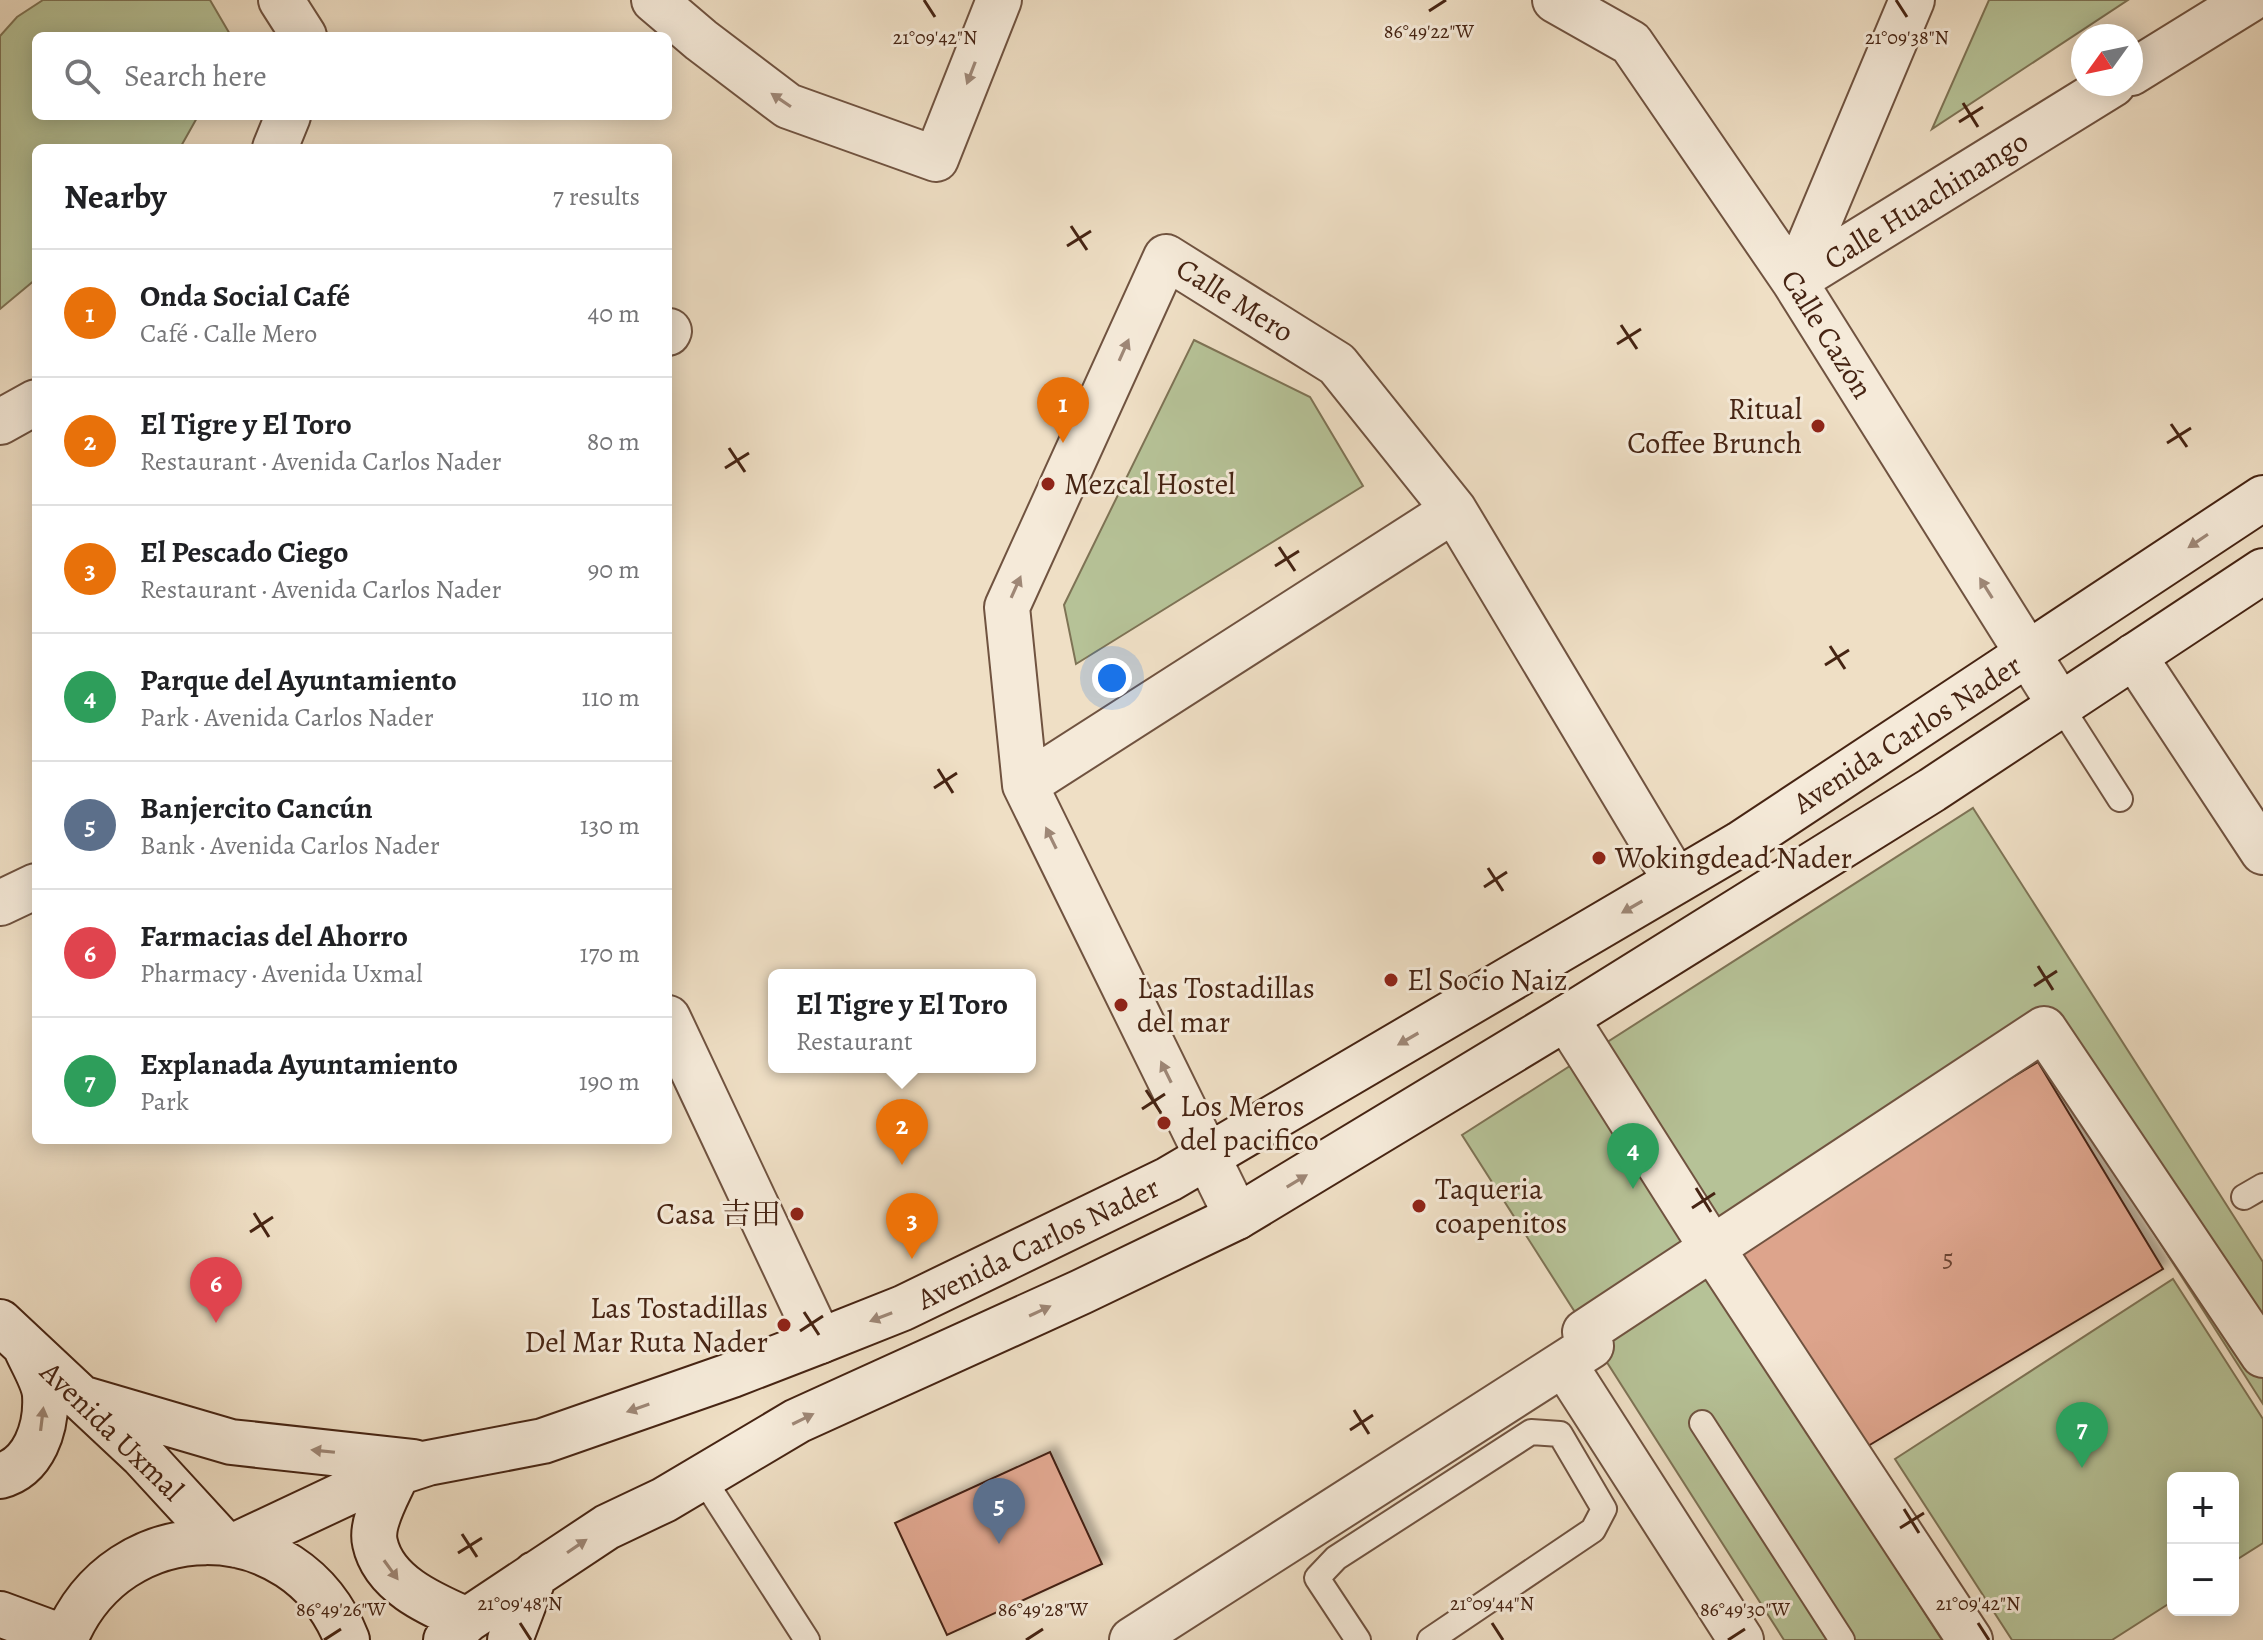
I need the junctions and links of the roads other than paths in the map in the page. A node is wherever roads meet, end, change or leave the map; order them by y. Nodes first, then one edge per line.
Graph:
1 (281, 0) edge
2 (654, 0) edge
3 (999, 0) edge
4 (1555, 0) edge
5 (1912, 0) edge
6 (2249, 0) edge
7 (301, 32) edge
8 (2143, 66) edge
9 (2094, 96) edge
10 (286, 120) edge
11 (277, 144) edge
12 (1794, 281) junction
13 (32, 404) edge
14 (0, 422) edge
15 (2263, 498) edge
16 (1454, 510) junction
17 (2263, 571) edge
18 (2027, 654) junction
19 (2134, 656) junction
20 (2060, 705) junction
21 (1848, 773) junction
22 (1025, 785) junction
23 (2120, 799) dead end
24 (1879, 823) junction
25 (2263, 852) edge
26 (1676, 881) junction
27 (32, 888) edge
28 (0, 903) edge
29 (1566, 1018) junction
30 (672, 1026) edge
31 (1207, 1157) junction
32 (1237, 1217) junction
33 (1712, 1248) junction
34 (12, 1334) edge
35 (820, 1341) junction
36 (2263, 1355) edge
37 (1564, 1364) junction
38 (81, 1398) junction
39 (1702, 1423) dead end
40 (413, 1468) junction
41 (0, 1476) edge
42 (702, 1477) junction
43 (229, 1544) junction
44 (535, 1574) junction
45 (0, 1614) edge
46 (456, 1630) edge
47 (64, 1639) edge
48 (347, 1640) edge
49 (510, 1640) edge
50 (807, 1640) edge
51 (1132, 1640) edge
52 (1358, 1640) edge
53 (1430, 1640) edge
54 (1741, 1640) edge
55 (1842, 1640) edge
56 (1970, 1640) edge

1 - 7 street
3 -> 2 street
4 - 12 street, Calle Cazón
5 - 12 street, Calle Huachinango
6 - 8 street
9 - 12 street, Calle Huachinango
10 - 11 street
18 -> 12 street, Calle Cazón
13 - 14 street
15 -> 18 street, Avenida Carlos Nader
16 - 22 street
22 -> 16 street, Calle Mero
16 - 26 street, Calle Mero
17 - 19 street, Avenida Carlos Nader
18 - 20 street, Calle Cazón
18 - 21 street, Avenida Carlos Nader
19 - 20 street, Avenida Carlos Nader
19 - 25 street
20 - 23 lane
20 - 24 street, Avenida Carlos Nader
21 - 24 street
21 - 26 street, Avenida Carlos Nader
31 -> 22 street, Calle Mero
24 - 29 street, Avenida Carlos Nader
26 -> 31 street, Avenida Carlos Nader
27 - 28 street
32 -> 29 street, Avenida Carlos Nader
29 - 33 street
30 - 35 street
31 - 32 street, Calle Mero
31 -> 35 street, Avenida Carlos Nader
42 -> 32 street, Avenida Carlos Nader
33 - 36 street
33 - 37 street
33 - 56 street
34 - 38 street, Avenida Uxmal
41 -> 34 street
35 -> 40 street, Avenida Carlos Nader
37 - 51 street
37 - 54 street
40 -> 38 street
38 - 43 street, Avenida Uxmal
39 - 55 lane
40 - 43 street, Avenida Carlos Nader
40 -> 46 street
44 -> 42 street, Avenida Carlos Nader
42 - 50 lane
43 - 47 street
43 - 48 street
44 - 46 street, Avenida Carlos Nader
44 - 49 street
45 - 47 street
52 - 53 lane

